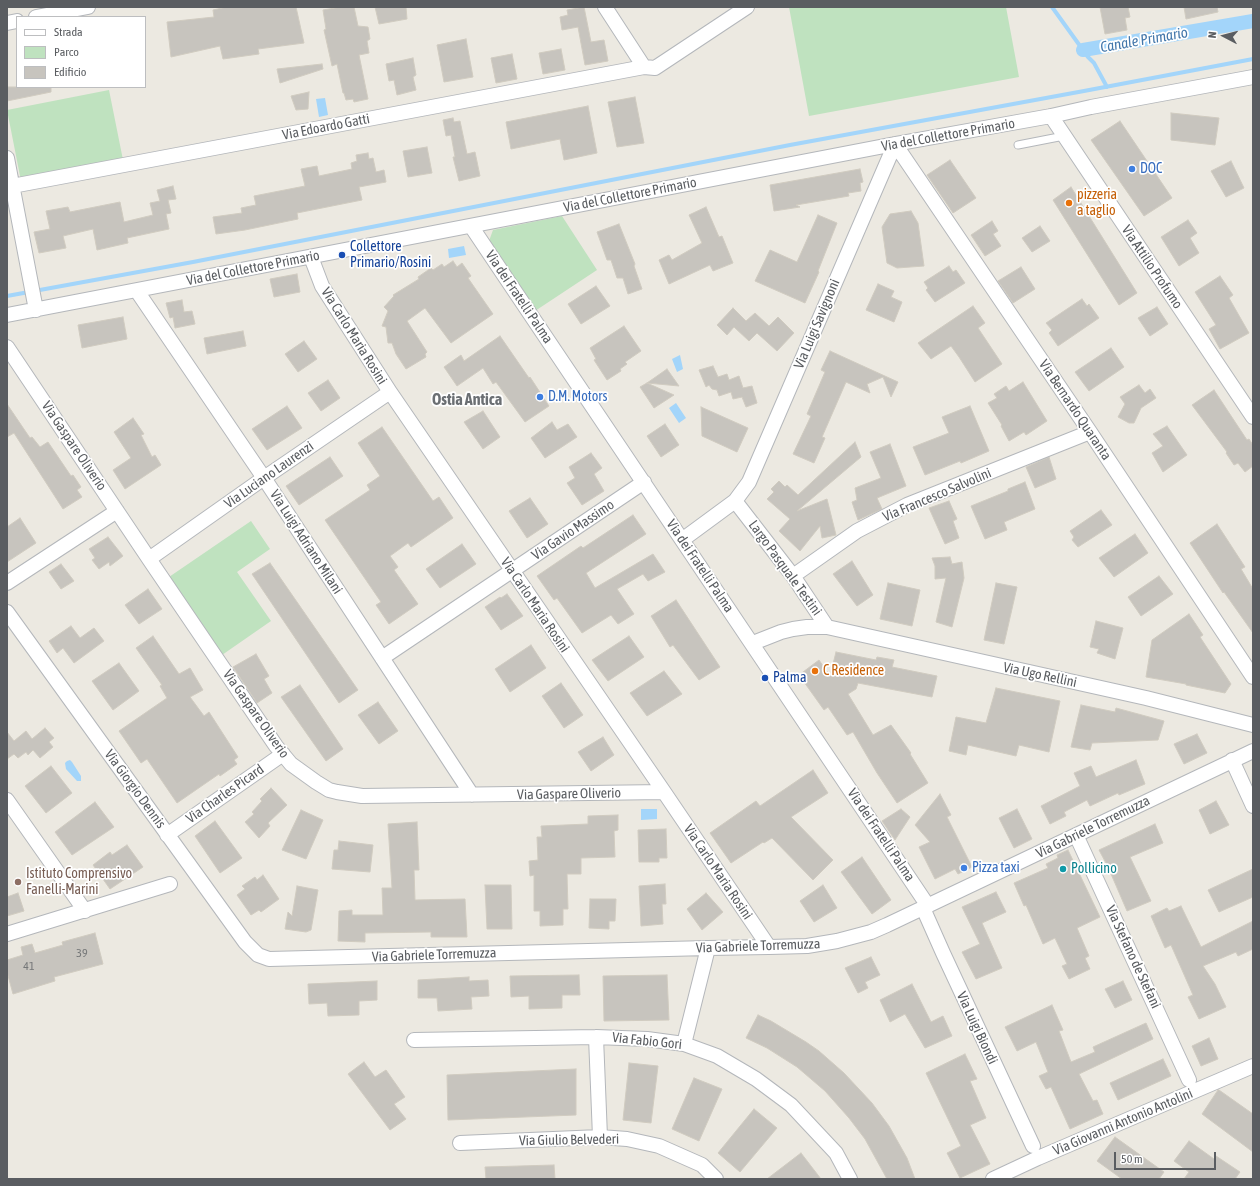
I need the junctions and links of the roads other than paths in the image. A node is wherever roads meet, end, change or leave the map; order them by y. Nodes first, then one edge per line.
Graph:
1 (88, 7) edge
2 (605, 7) edge
3 (747, 7) edge
4 (41, 16) edge
5 (644, 67) junction
6 (1253, 77) edge
7 (1051, 116) junction
8 (1064, 136) junction
9 (895, 144) junction
10 (1018, 145) dead end
11 (7, 158) edge
12 (10, 187) edge
13 (471, 226) junction
14 (311, 257) junction
15 (137, 291) junction
16 (36, 310) junction
17 (7, 315) edge
18 (7, 347) edge
19 (390, 392) junction
20 (1253, 417) edge
21 (1090, 432) junction
22 (264, 478) junction
23 (644, 482) junction
24 (735, 501) junction
25 (117, 510) junction
26 (682, 540) junction
27 (149, 559) junction
28 (512, 571) junction
29 (793, 576) junction
30 (7, 582) edge
31 (7, 612) edge
32 (827, 627) junction
33 (753, 644) junction
34 (382, 658) junction
35 (1253, 677) edge
36 (1253, 725) edge
37 (1253, 751) edge
38 (282, 754) junction
39 (1232, 760) junction
40 (664, 792) junction
41 (472, 795) junction
42 (7, 800) edge
43 (1253, 806) edge
44 (167, 834) junction
45 (1076, 835) junction
46 (170, 884) dead end
47 (926, 907) junction
48 (85, 911) junction
49 (7, 934) edge
50 (769, 947) junction
51 (708, 948) junction
52 (269, 959) joint
53 (596, 1037) junction
54 (414, 1040) dead end
55 (684, 1044) junction
56 (1253, 1066) edge
57 (1189, 1080) dead end
58 (600, 1137) junction
59 (460, 1143) dead end
60 (1033, 1146) dead end
61 (716, 1179) edge
62 (850, 1179) edge
63 (993, 1179) edge

1 - 4 street
2 - 5 street
3 - 5 street, Via Edoardo Gatti
5 - 12 street, Via Edoardo Gatti
6 - 7 street, Via del Collettore Primario
7 - 8 street, Via Attilio Profumo
7 - 9 street, Via del Collettore Primario
8 - 10 lane
8 - 20 street, Via Attilio Profumo
9 - 13 street, Via del Collettore Primario
9 - 21 street, Via Bernardo Quaranta
9 - 24 street, Via Luigi Savignoni
11 - 12 street
12 - 16 street
13 - 14 street, Via del Collettore Primario
13 - 23 street, Via dei Fratelli Palma
14 - 15 street, Via del Collettore Primario
14 - 19 street, Via Carlo Maria Rosini
15 - 16 street, Via del Collettore Primario
15 - 22 street, Via Luigi Adriano Milani
16 - 17 street, Via del Collettore Primario
18 - 25 street, Via Gaspare Oliverio
19 - 22 street, Via Luciano Laurenzi
19 - 28 street, Via Carlo Maria Rosini
21 - 29 street, Via Francesco Salvolini
21 - 35 street, Via Bernardo Quaranta
22 - 27 street, Via Luciano Laurenzi
22 - 34 street, Via Luigi Adriano Milani
23 - 26 street, Via dei Fratelli Palma
23 - 28 street, Via Gavio Massimo
24 - 26 street
24 - 29 street, Largo Pasquale Testini
25 - 27 street, Via Gaspare Oliverio
25 - 30 street
26 - 33 street, Via dei Fratelli Palma
27 - 38 street, Via Gaspare Oliverio
28 - 34 street, Via Gavio Massimo
28 - 40 street, Via Carlo Maria Rosini
29 - 32 street, Largo Pasquale Testini
31 - 44 street, Via Giorgio Dennis
32 - 33 street, Largo Pasquale Testini
32 - 36 street, Via Ugo Rellini
33 - 47 street, Via dei Fratelli Palma
34 - 41 street, Via Luigi Adriano Milani
37 - 39 street, Via Gabriele Torremuzza
38 - 41 street, Via Gaspare Oliverio
38 - 44 street, Via Charles Picard
39 - 43 street
39 - 45 street, Via Gabriele Torremuzza
40 - 41 street, Via Gaspare Oliverio
40 - 50 street, Via Carlo Maria Rosini
42 - 48 street
44 - 52 street, Via Giorgio Dennis
45 - 47 street, Via Gabriele Torremuzza
45 - 57 street, Via Stefano de Stefani
46 - 48 street
47 - 50 street, Via Gabriele Torremuzza
47 - 60 street, Via Luigi Biondi
48 - 49 street
50 - 51 street, Via Gabriele Torremuzza
51 - 52 street, Via Gabriele Torremuzza
51 - 55 street
53 - 54 street, Via Fabio Gori
53 - 55 street, Via Fabio Gori
53 - 58 street
55 - 62 street, Via Fabio Gori
56 - 63 street, Via Giovanni Antonio Antolini
58 - 59 street, Via Giulio Belvederi
58 - 61 street, Via Giulio Belvederi

